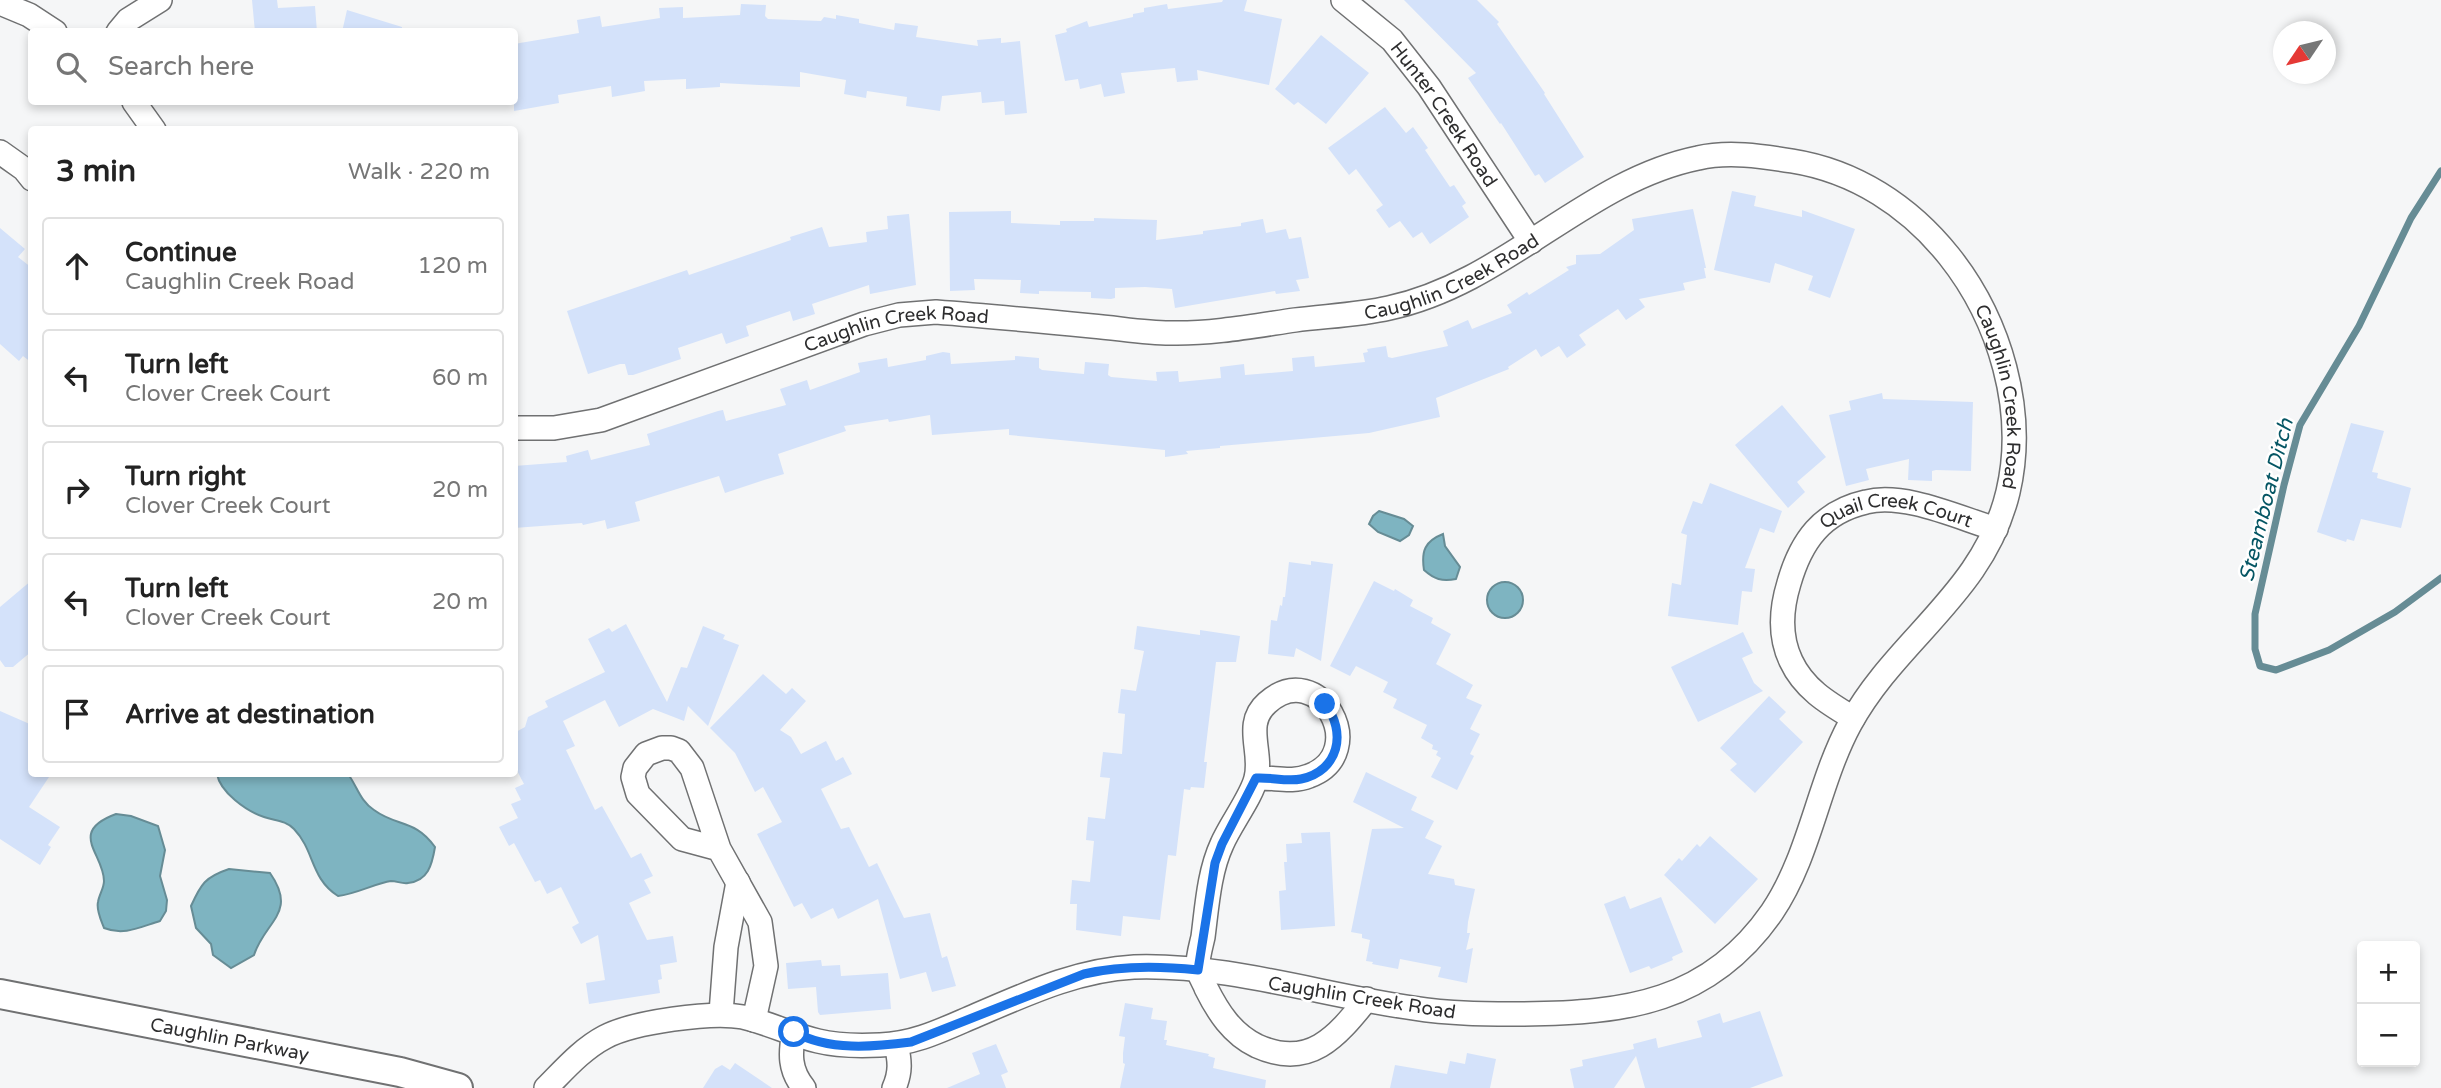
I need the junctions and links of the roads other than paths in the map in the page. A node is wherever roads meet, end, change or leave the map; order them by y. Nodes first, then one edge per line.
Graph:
1 (160, 0) edge
2 (1343, 0) edge
3 (0, 4) edge
4 (49, 28) edge
5 (121, 28) edge
6 (136, 105) edge
7 (152, 126) edge
8 (0, 152) edge
9 (28, 174) edge
10 (1531, 242) junction
11 (518, 428) edge
12 (1996, 529) junction
13 (1853, 719) junction
14 (1256, 778) dead end
15 (719, 849) junction
16 (738, 882) junction
17 (1198, 970) junction
18 (0, 994) edge
19 (1367, 999) junction
20 (721, 1013) junction
21 (754, 1020) junction
22 (794, 1032) junction
23 (896, 1044) junction
24 (458, 1088) edge
25 (545, 1088) edge
26 (804, 1088) edge
27 (894, 1088) edge

1 - 5 street
2 - 10 street, Hunter Creek Road
3 - 4 street
6 - 7 street
8 - 9 street
10 - 11 street, Caughlin Creek Road
10 - 12 street, Caughlin Creek Road
12 - 13 street, Caughlin Creek Road
12 - 13 street, Quail Creek Court
13 - 19 street, Caughlin Creek Road
14 - 17 street
15 - 15 street
15 - 16 street
16 - 20 street
16 - 21 street
17 - 19 street, Caughlin Creek Road
17 - 19 street
17 - 23 street, Caughlin Creek Road
18 - 24 street, Caughlin Parkway
20 - 21 street, Caughlin Creek Road
20 - 25 street, Caughlin Creek Road
21 - 22 street, Caughlin Creek Road
22 - 23 street, Caughlin Creek Road
22 - 26 street
23 - 27 street

